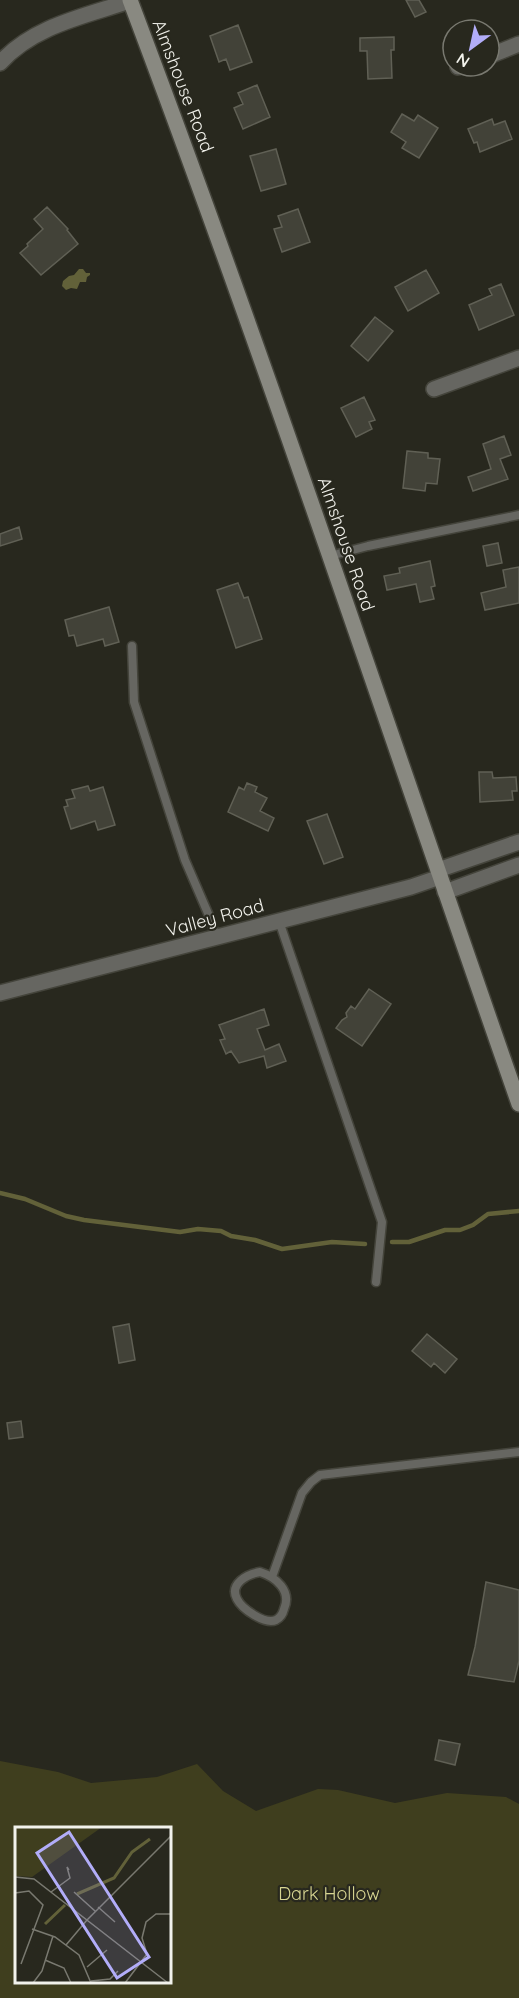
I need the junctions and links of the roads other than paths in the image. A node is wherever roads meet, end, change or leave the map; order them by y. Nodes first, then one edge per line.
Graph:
1 (130, 0) edge
2 (519, 44) edge
3 (501, 51) edge
4 (0, 63) edge
5 (519, 358) edge
6 (434, 389) dead end
7 (519, 515) edge
8 (330, 556) junction
9 (132, 646) dead end
10 (519, 842) edge
11 (519, 865) edge
12 (439, 874) junction
13 (445, 892) junction
14 (279, 921) junction
15 (216, 938) junction
16 (0, 993) edge
17 (519, 1104) edge
18 (376, 1282) dead end
19 (519, 1452) edge
20 (272, 1577) junction

1 - 4 street
1 - 8 main road, Almshouse Road
2 - 3 street
5 - 6 street
7 - 8 lane
8 - 12 main road, Almshouse Road
9 - 15 lane
10 - 12 street, Valley Road
11 - 13 street
12 - 13 main road, Almshouse Road
12 - 14 street, Valley Road
13 - 17 main road, Almshouse Road
14 - 15 street, Valley Road
14 - 18 lane
15 - 16 street, Valley Road
19 - 20 lane
20 - 20 lane

